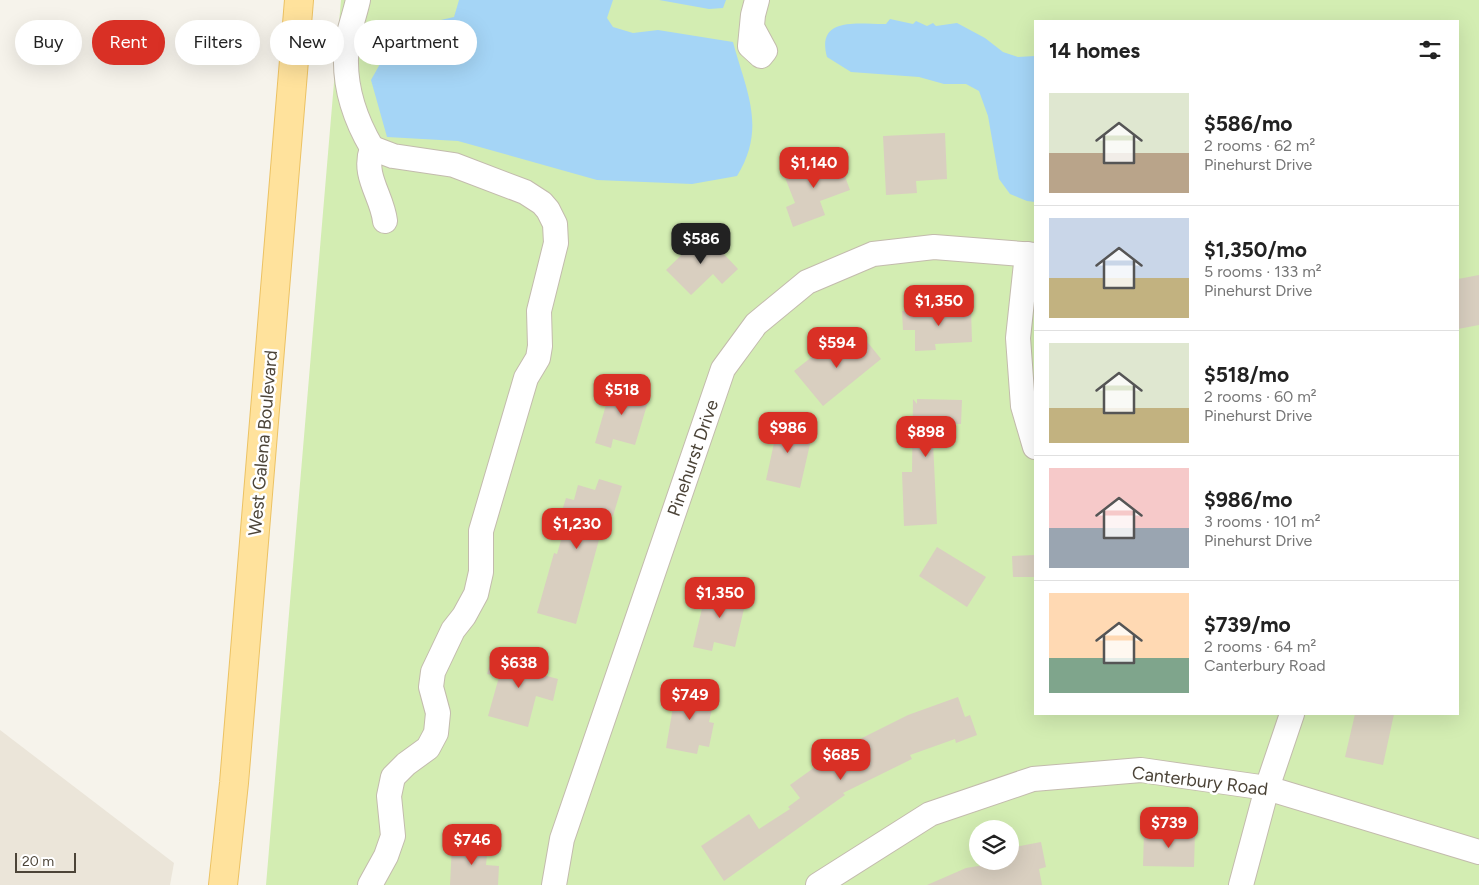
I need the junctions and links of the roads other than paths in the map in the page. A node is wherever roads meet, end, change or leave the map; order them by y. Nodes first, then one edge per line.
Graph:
1 (300, 0) edge
2 (358, 0) edge
3 (757, 0) edge
4 (752, 27) dead end
5 (372, 148) junction
6 (386, 221) dead end
7 (1031, 254) edge
8 (1034, 444) edge
9 (1292, 715) edge
10 (1267, 788) junction
11 (1479, 852) edge
12 (830, 882) edge
13 (223, 885) edge
14 (370, 885) edge
15 (554, 885) edge
16 (1241, 885) edge

1 - 13 main road, West Galena Boulevard
2 - 5 street
3 - 4 street
5 - 6 street
5 - 14 street
7 - 8 street
7 - 15 street, Pinehurst Drive
9 - 10 street
10 - 11 street, Canterbury Road
10 - 12 street, Canterbury Road
10 - 16 street

